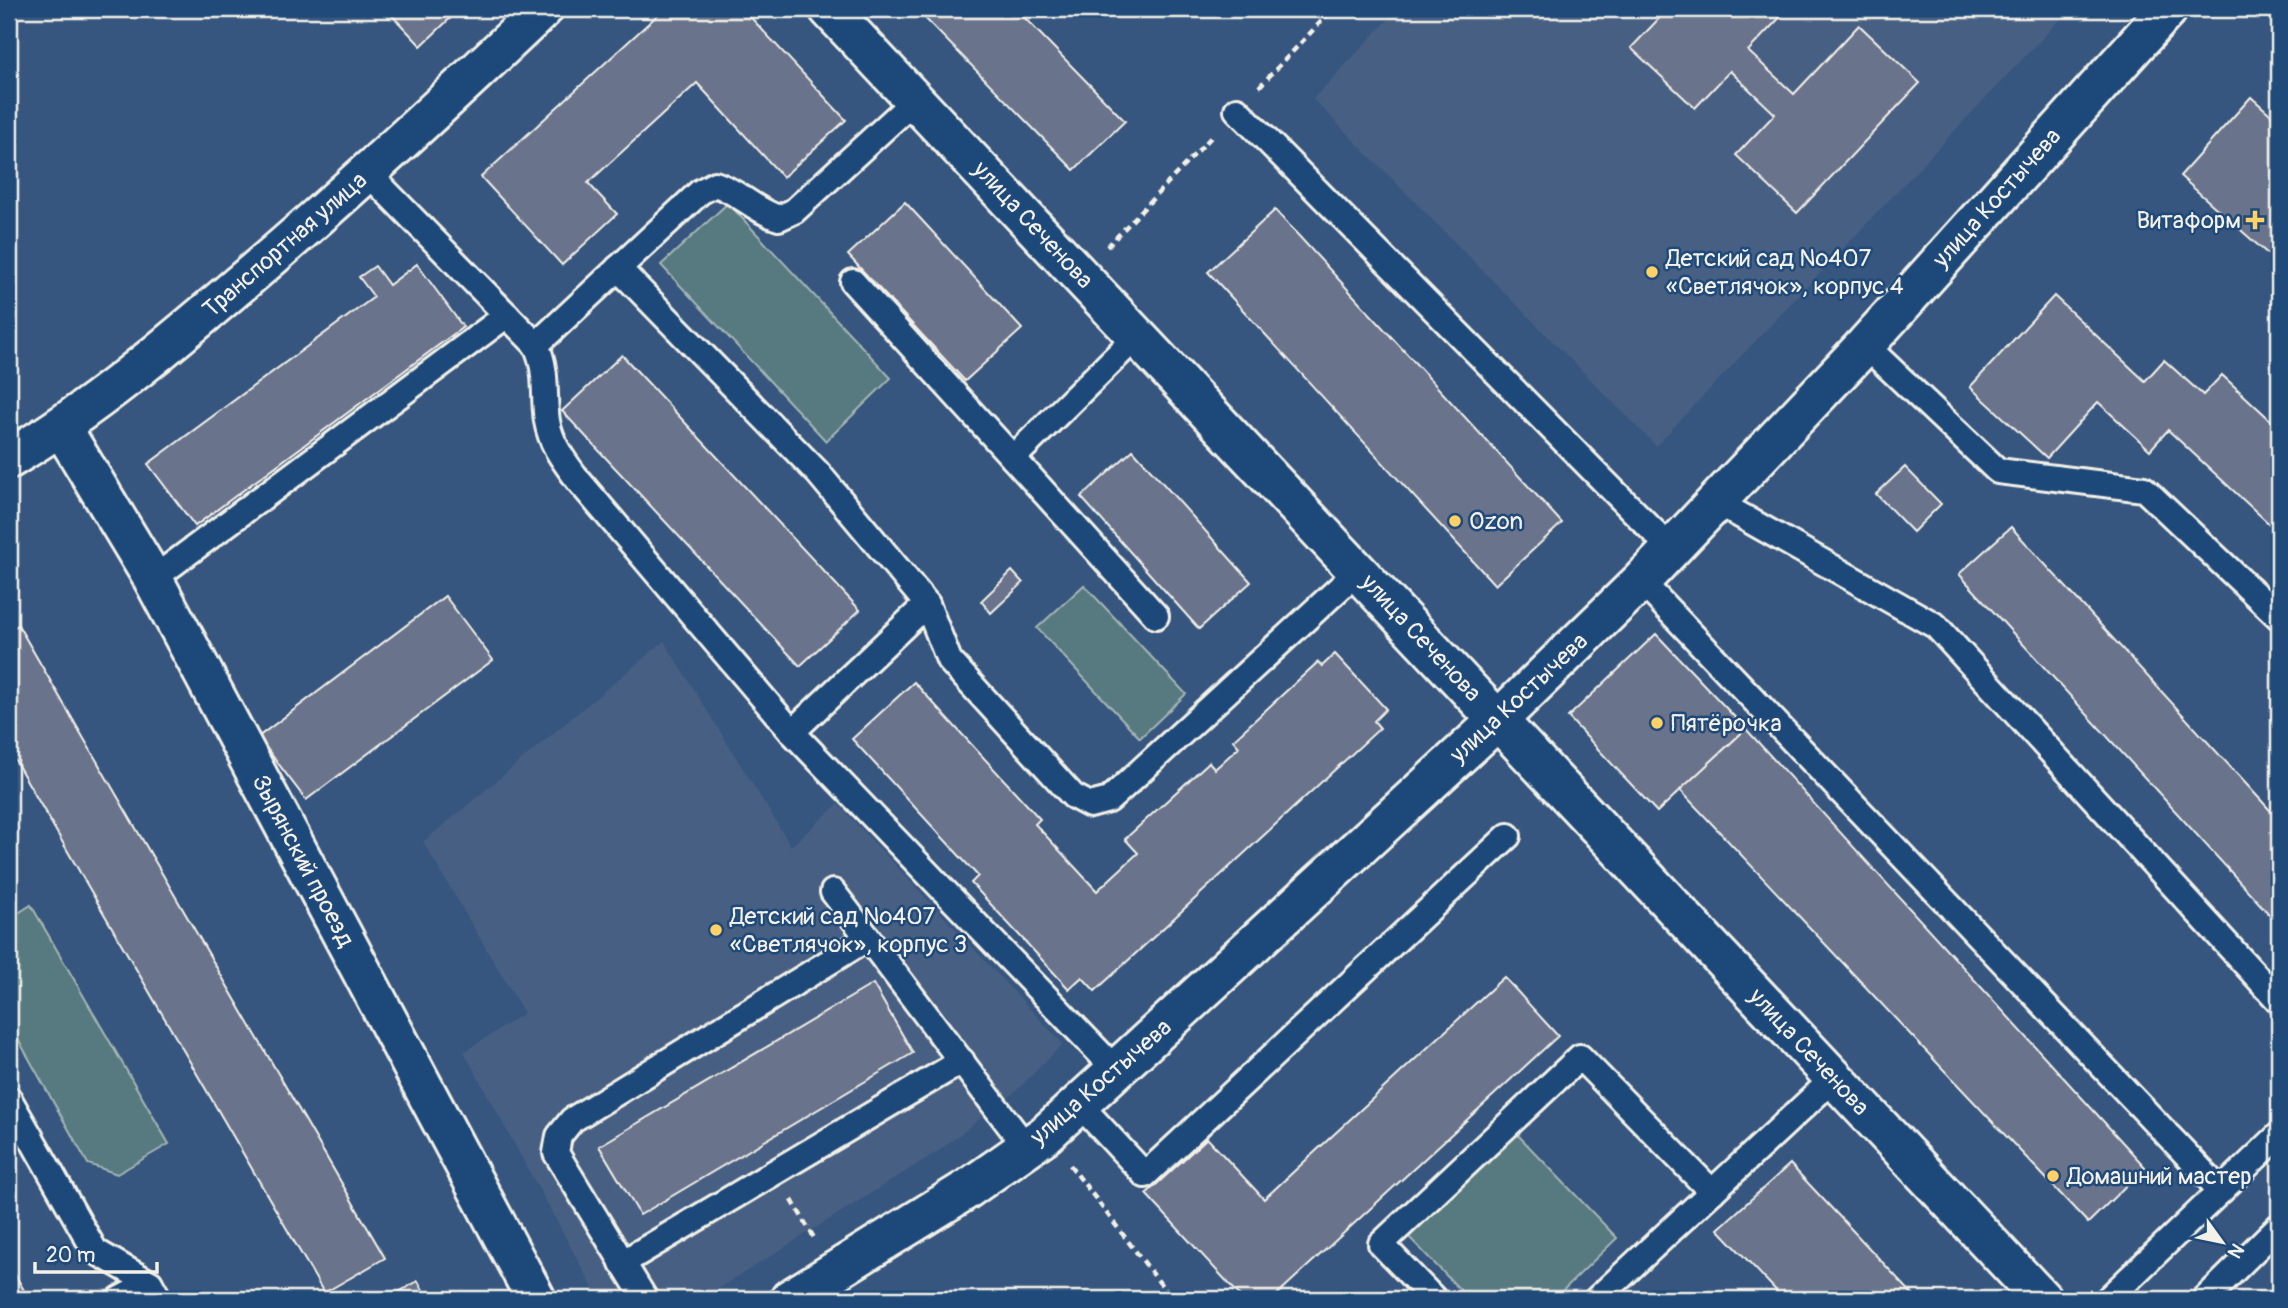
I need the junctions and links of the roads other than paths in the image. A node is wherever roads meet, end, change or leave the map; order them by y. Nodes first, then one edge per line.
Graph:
1 (543, 9) edge
2 (829, 9) edge
3 (2168, 9) edge
4 (915, 100) junction
5 (1237, 110) road end
6 (369, 174) junction
7 (618, 268) junction
8 (853, 282) dead end
9 (507, 315) junction
10 (1137, 336) junction
11 (536, 345) junction
12 (1865, 345) junction
13 (62, 428) junction
14 (1013, 458) junction
15 (9, 459) edge
16 (1715, 501) junction
17 (1671, 549) junction
18 (1358, 571) junction
19 (153, 579) junction
20 (1641, 582) junction
21 (927, 604) junction
22 (1156, 616) dead end
23 (2279, 617) edge
24 (1498, 720) junction
25 (792, 732) junction
26 (1507, 836) dead end
27 (833, 892) dead end
28 (868, 938) junction
29 (2279, 1000) edge
30 (962, 1062) junction
31 (1117, 1071) junction
32 (1834, 1078) junction
33 (9, 1099) edge
34 (1080, 1105) junction
35 (2279, 1135) edge
36 (1036, 1140) junction
37 (2221, 1191) junction
38 (1712, 1192) junction
39 (2279, 1226) edge
40 (622, 1263) junction
41 (155, 1291) edge
42 (120, 1299) edge
43 (536, 1299) edge
44 (645, 1299) edge
45 (790, 1299) edge
46 (1434, 1299) edge
47 (1597, 1299) edge
48 (2042, 1299) edge
49 (2108, 1299) edge
50 (2205, 1299) edge

1 - 6 street, Транспортная улица
2 - 4 street, улица Сеченова
3 - 12 street, улица Костычева
4 - 7 lane
4 - 10 street, улица Сеченова
5 - 17 lane
6 - 9 lane
6 - 13 street, Транспортная улица
7 - 11 lane
7 - 21 lane
8 - 14 lane
9 - 11 lane
9 - 19 lane
10 - 14 lane
10 - 18 street, улица Сеченова
11 - 25 lane
12 - 16 street, улица Костычева
12 - 23 lane
13 - 15 street, Транспортная улица
13 - 19 street, Зырянский проезд
14 - 22 lane
16 - 17 street, улица Костычева
16 - 29 lane
17 - 20 street, улица Костычева
18 - 21 lane
18 - 24 street, улица Сеченова
19 - 43 street, Зырянский проезд
20 - 24 street, улица Костычева
20 - 37 lane
21 - 25 lane
24 - 31 street, улица Костычева
24 - 32 street, улица Сеченова
25 - 31 lane
26 - 34 lane
27 - 28 lane
28 - 30 lane
28 - 40 lane
30 - 36 lane
30 - 40 lane
31 - 34 street, улица Костычева
32 - 38 lane
32 - 48 street, улица Сеченова
33 - 41 lane
34 - 36 street, улица Костычева
35 - 37 lane
36 - 45 street, улица Костычева
37 - 49 lane
38 - 46 lane
38 - 47 lane
39 - 50 lane
40 - 44 lane
41 - 42 lane

